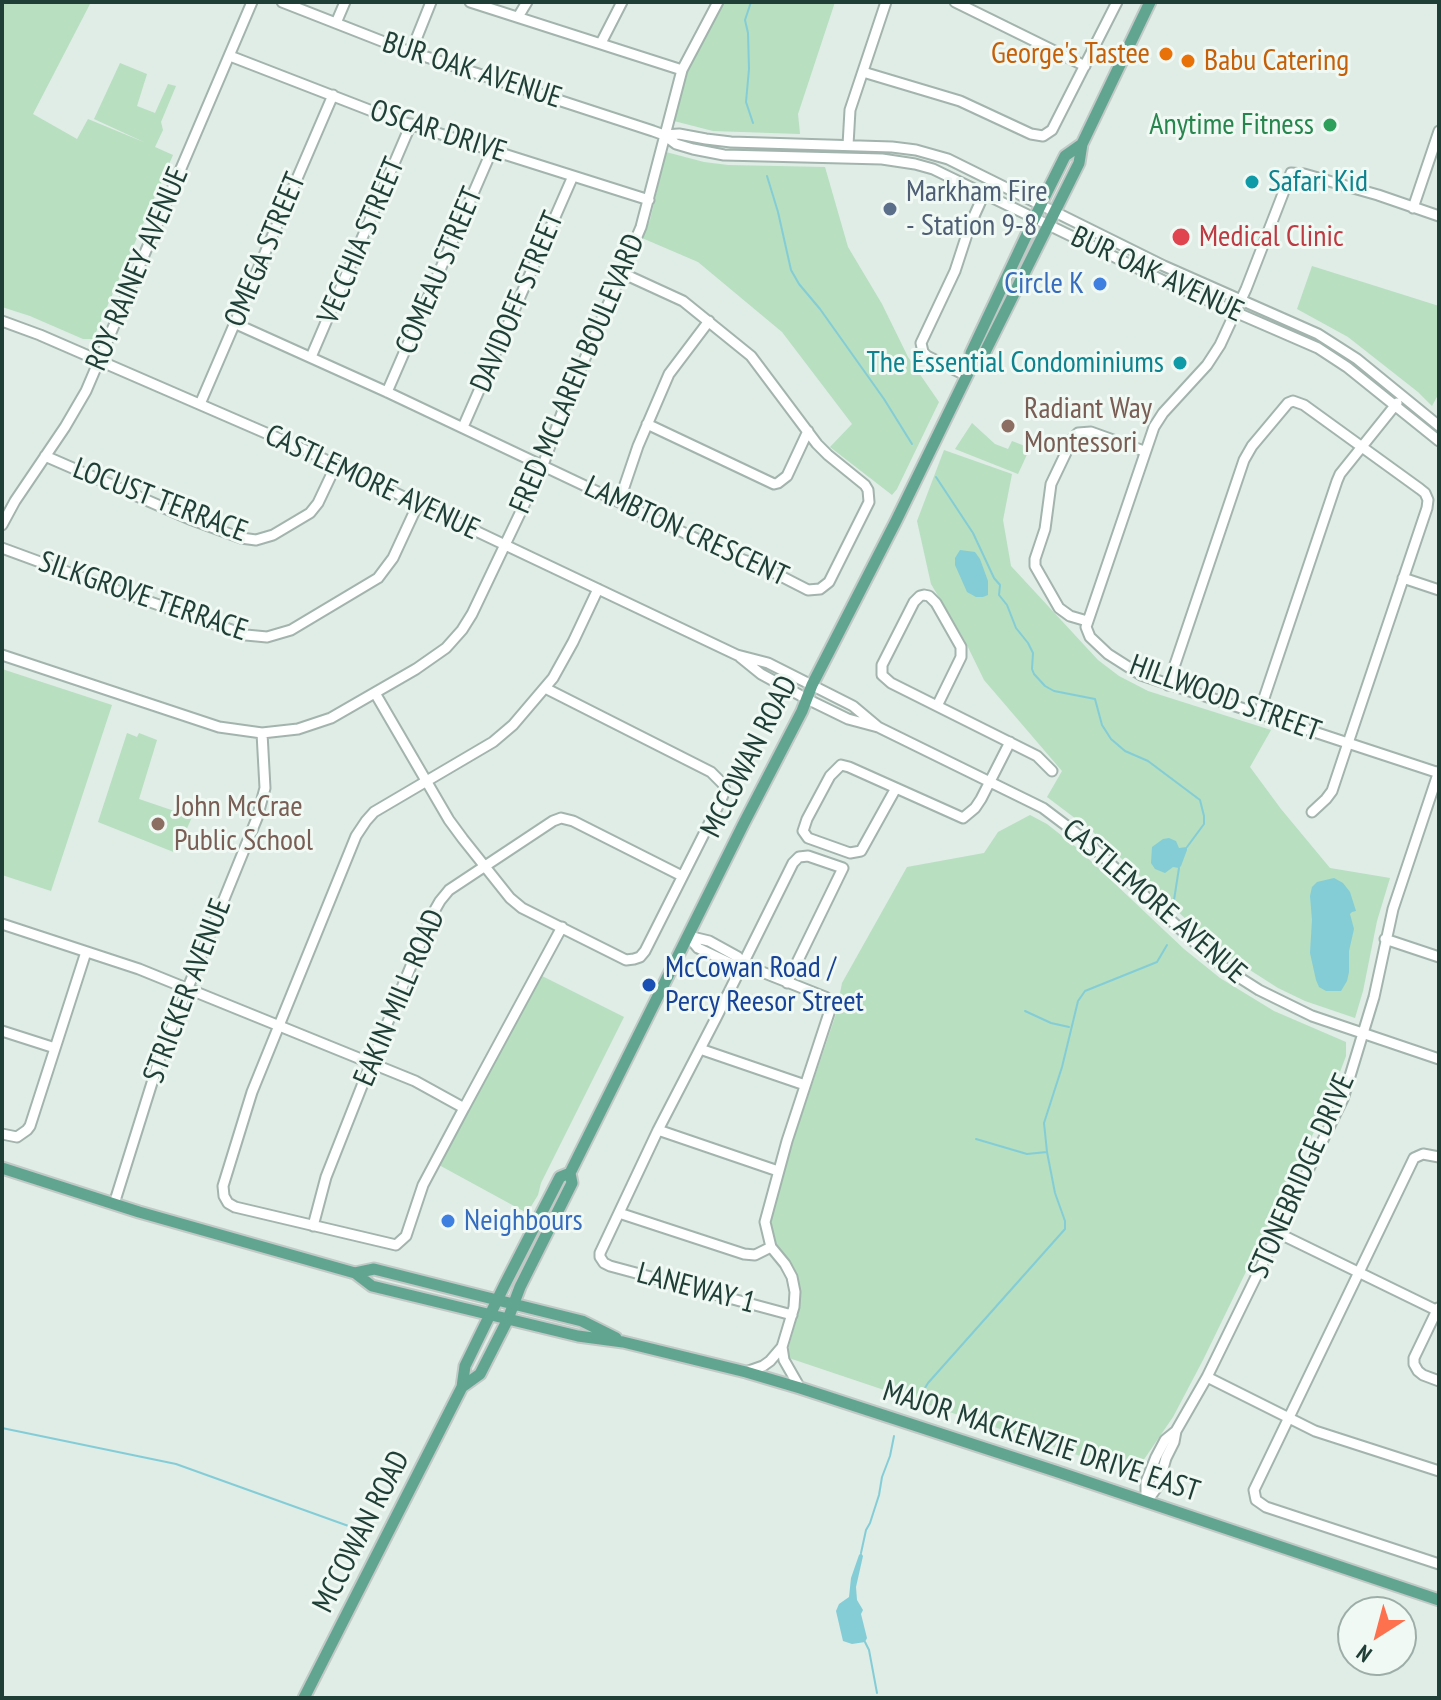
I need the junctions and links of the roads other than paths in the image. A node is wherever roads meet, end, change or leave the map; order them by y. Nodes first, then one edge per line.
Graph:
1 (252, 2) edge
2 (282, 2) edge
3 (345, 2) edge
4 (431, 2) edge
5 (470, 2) edge
6 (527, 2) edge
7 (622, 2) edge
8 (718, 2) edge
9 (886, 2) edge
10 (955, 2) edge
11 (1117, 2) edge
12 (1150, 2) edge
13 (518, 17) junction
14 (336, 23) junction
15 (601, 43) junction
16 (411, 52) junction
17 (230, 56) junction
18 (1085, 66) junction
19 (682, 70) junction
20 (863, 72) junction
21 (333, 95) junction
22 (411, 124) junction
23 (1439, 133) edge
24 (664, 135) junction
25 (1082, 144) junction
26 (848, 145) junction
27 (492, 150) junction
28 (573, 176) junction
29 (984, 194) junction
30 (649, 200) junction
31 (1042, 205) junction
32 (1413, 208) junction
33 (1055, 211) junction
34 (1439, 216) edge
35 (1035, 218) junction
36 (1048, 225) junction
37 (622, 273) junction
38 (1241, 300) junction
39 (1235, 312) junction
40 (2, 321) edge
41 (709, 321) junction
42 (234, 323) junction
43 (311, 357) junction
44 (98, 361) junction
45 (973, 363) junction
46 (967, 376) junction
47 (387, 392) junction
48 (1403, 396) junction
49 (200, 404) junction
50 (1395, 406) junction
51 (647, 424) junction
52 (1439, 426) edge
53 (463, 427) junction
54 (808, 431) junction
55 (1439, 441) edge
56 (1362, 446) junction
57 (1144, 451) junction
58 (45, 456) junction
59 (336, 465) junction
60 (543, 465) junction
61 (619, 502) junction
62 (418, 504) junction
63 (2, 525) edge
64 (505, 545) junction
65 (2, 548) edge
66 (1403, 578) junction
67 (598, 589) junction
68 (1439, 590) edge
69 (1087, 621) junction
70 (2, 655) edge
71 (737, 655) junction
72 (812, 685) junction
73 (1168, 685) junction
74 (545, 688) junction
75 (375, 693) junction
76 (807, 699) junction
77 (937, 706) junction
78 (1259, 713) junction
79 (878, 727) junction
80 (262, 733) junction
81 (1010, 742) junction
82 (1348, 743) junction
83 (1052, 771) dead end
84 (1439, 772) edge
85 (426, 781) junction
86 (990, 781) junction
87 (896, 788) junction
88 (1312, 812) dead end
89 (485, 866) junction
90 (682, 876) junction
91 (2, 924) edge
92 (562, 927) junction
93 (688, 936) junction
94 (1385, 939) junction
95 (86, 952) junction
96 (1439, 957) edge
97 (742, 964) junction
98 (787, 983) junction
99 (188, 989) junction
100 (279, 1026) junction
101 (2, 1031) edge
102 (1363, 1033) junction
103 (55, 1048) junction
104 (700, 1049) junction
105 (1439, 1059) edge
106 (371, 1063) junction
107 (805, 1085) junction
108 (464, 1108) junction
109 (658, 1130) junction
110 (2, 1134) edge
111 (1439, 1157) edge
112 (2, 1168) edge
113 (778, 1171) junction
114 (570, 1173) junction
115 (114, 1204) junction
116 (619, 1213) junction
117 (313, 1226) junction
118 (1278, 1233) junction
119 (771, 1247) junction
120 (1359, 1272) junction
121 (355, 1273) junction
122 (498, 1300) junction
123 (514, 1305) junction
124 (1438, 1308) edge
125 (792, 1315) junction
126 (490, 1316) junction
127 (508, 1319) junction
128 (623, 1342) junction
129 (782, 1347) junction
130 (746, 1372) junction
131 (1207, 1377) junction
132 (1439, 1381) edge
133 (462, 1387) junction
134 (800, 1388) junction
135 (1288, 1417) junction
136 (1439, 1471) edge
137 (1146, 1502) junction
138 (1439, 1564) edge
139 (1439, 1600) edge
140 (304, 1698) edge

1 - 17 street, ROY RAINEY AVENUE
2 - 14 street, BUR OAK AVENUE
3 - 14 street
4 - 16 street
5 - 13 street
6 - 13 street
7 - 15 street
8 - 19 street, FRED MCLAREN BOULEVARD
9 - 20 street
10 - 18 street
11 - 18 street
12 - 25 main road, MCCOWAN ROAD
13 - 15 street
14 - 16 street, BUR OAK AVENUE
15 - 19 street
16 - 24 street, BUR OAK AVENUE
17 - 21 street, OSCAR DRIVE
17 - 44 street, ROY RAINEY AVENUE
18 - 20 street
19 - 24 street, FRED MCLAREN BOULEVARD
20 - 26 street
21 - 22 street, OSCAR DRIVE
21 - 42 street, OMEGA STREET
22 - 27 street, OSCAR DRIVE
22 - 43 street, VECCHIA STREET
23 - 32 street
24 - 26 street, BUR OAK AVENUE
24 - 29 street, BUR OAK AVENUE
24 - 30 street, FRED MCLAREN BOULEVARD
25 - 31 main road, MCCOWAN ROAD
25 - 33 main road, MCCOWAN ROAD
26 - 31 street, BUR OAK AVENUE
27 - 28 street, OSCAR DRIVE
27 - 47 street, COMEAU STREET
28 - 30 street, OSCAR DRIVE
28 - 53 street, DAVIDOFF STREET
29 - 35 street, BUR OAK AVENUE
29 - 46 street
30 - 37 street, FRED MCLAREN BOULEVARD
31 - 33 street, BUR OAK AVENUE
31 - 35 main road, MCCOWAN ROAD
32 - 34 street
32 - 38 street
33 - 36 main road, MCCOWAN ROAD
33 - 38 street, BUR OAK AVENUE
35 - 36 street, BUR OAK AVENUE
35 - 45 main road, MCCOWAN ROAD
36 - 39 street, BUR OAK AVENUE
36 - 45 main road, MCCOWAN ROAD
37 - 41 street, LAMBTON CRESCENT
37 - 60 street, FRED MCLAREN BOULEVARD
38 - 39 street
38 - 48 street, BUR OAK AVENUE
39 - 50 street, BUR OAK AVENUE
39 - 57 street
40 - 44 street, CASTLEMORE AVENUE
41 - 51 street
41 - 54 street, LAMBTON CRESCENT
42 - 43 street, LAMBTON CRESCENT
42 - 49 street, OMEGA STREET
43 - 47 street, LAMBTON CRESCENT
44 - 49 street, CASTLEMORE AVENUE
44 - 58 street, ROY RAINEY AVENUE
45 - 46 main road, MCCOWAN ROAD
46 - 72 main road, MCCOWAN ROAD
47 - 53 street, LAMBTON CRESCENT
48 - 50 street
48 - 52 street, BUR OAK AVENUE
49 - 59 street, CASTLEMORE AVENUE
50 - 55 street, BUR OAK AVENUE
50 - 56 street
51 - 54 street
51 - 61 street
53 - 60 street, LAMBTON CRESCENT
54 - 61 street, LAMBTON CRESCENT
56 - 66 street
56 - 73 street
56 - 78 street
57 - 69 street
57 - 69 street
58 - 59 street, LOCUST TERRACE
58 - 63 street, ROY RAINEY AVENUE
59 - 62 street, CASTLEMORE AVENUE
60 - 61 street, LAMBTON CRESCENT
60 - 64 street, FRED MCLAREN BOULEVARD
62 - 64 street, CASTLEMORE AVENUE
62 - 65 street, SILKGROVE TERRACE
64 - 67 street, CASTLEMORE AVENUE
64 - 75 street, FRED MCLAREN BOULEVARD
66 - 68 street
66 - 82 street
67 - 71 street, CASTLEMORE AVENUE
67 - 74 street
69 - 73 street, HILLWOOD STREET
70 - 80 street, FRED MCLAREN BOULEVARD
71 - 72 street, CASTLEMORE AVENUE
71 - 76 street, CASTLEMORE AVENUE
72 - 76 main road, MCCOWAN ROAD
72 - 79 street, CASTLEMORE AVENUE
73 - 78 street, HILLWOOD STREET
74 - 85 street
74 - 90 street
75 - 80 street, FRED MCLAREN BOULEVARD
75 - 85 street
76 - 79 street, CASTLEMORE AVENUE
76 - 93 main road, MCCOWAN ROAD
77 - 77 street
77 - 81 street
78 - 82 street, HILLWOOD STREET
79 - 86 street, CASTLEMORE AVENUE
80 - 99 street, STRICKER AVENUE
81 - 83 street
81 - 86 street
82 - 84 street, HILLWOOD STREET
82 - 88 street
84 - 94 street, STONEBRIDGE DRIVE
85 - 89 street
85 - 100 street
86 - 87 street
86 - 102 street, CASTLEMORE AVENUE
87 - 87 street
89 - 90 street, EAKIN MILL ROAD
89 - 92 street
89 - 106 street, EAKIN MILL ROAD
90 - 92 street
91 - 95 street
92 - 108 street
93 - 97 street
93 - 114 main road, MCCOWAN ROAD
94 - 96 street
94 - 102 street, STONEBRIDGE DRIVE
95 - 99 street
95 - 103 street
97 - 98 street
97 - 98 street
97 - 104 street
98 - 107 street
99 - 100 street
99 - 115 street, STRICKER AVENUE
100 - 106 street
100 - 117 street
101 - 103 street
102 - 105 street, CASTLEMORE AVENUE
102 - 118 street, STONEBRIDGE DRIVE
103 - 110 street
104 - 107 street
104 - 109 street
106 - 108 street
106 - 117 street, EAKIN MILL ROAD
107 - 113 street
108 - 117 street
109 - 113 street
109 - 116 street
111 - 120 street
112 - 115 main road, MAJOR MACKENZIE DRIVE EAST
113 - 119 street
114 - 122 main road, MCCOWAN ROAD
114 - 123 main road, MCCOWAN ROAD
115 - 121 main road, MAJOR MACKENZIE DRIVE EAST
116 - 119 street
116 - 125 street, LANEWAY 1
118 - 120 street
118 - 131 street, STONEBRIDGE DRIVE
119 - 125 street
120 - 124 street
120 - 135 street
121 - 122 main road, MAJOR MACKENZIE DRIVE EAST
121 - 126 main road, MAJOR MACKENZIE DRIVE EAST
122 - 123 main road, MAJOR MACKENZIE DRIVE EAST
122 - 126 main road, MCCOWAN ROAD
123 - 127 main road, MCCOWAN ROAD
123 - 128 main road, MAJOR MACKENZIE DRIVE EAST
124 - 132 street
125 - 129 street
126 - 127 main road, MAJOR MACKENZIE DRIVE EAST
126 - 133 main road, MCCOWAN ROAD
127 - 128 main road, MAJOR MACKENZIE DRIVE EAST
127 - 133 main road, MCCOWAN ROAD
128 - 130 main road, MAJOR MACKENZIE DRIVE EAST
129 - 130 street
129 - 134 street
130 - 134 main road, MAJOR MACKENZIE DRIVE EAST
131 - 135 street
131 - 137 street, STONEBRIDGE DRIVE
133 - 140 main road, MCCOWAN ROAD
134 - 137 main road, MAJOR MACKENZIE DRIVE EAST
135 - 136 street
135 - 138 street
137 - 139 main road, MAJOR MACKENZIE DRIVE EAST

